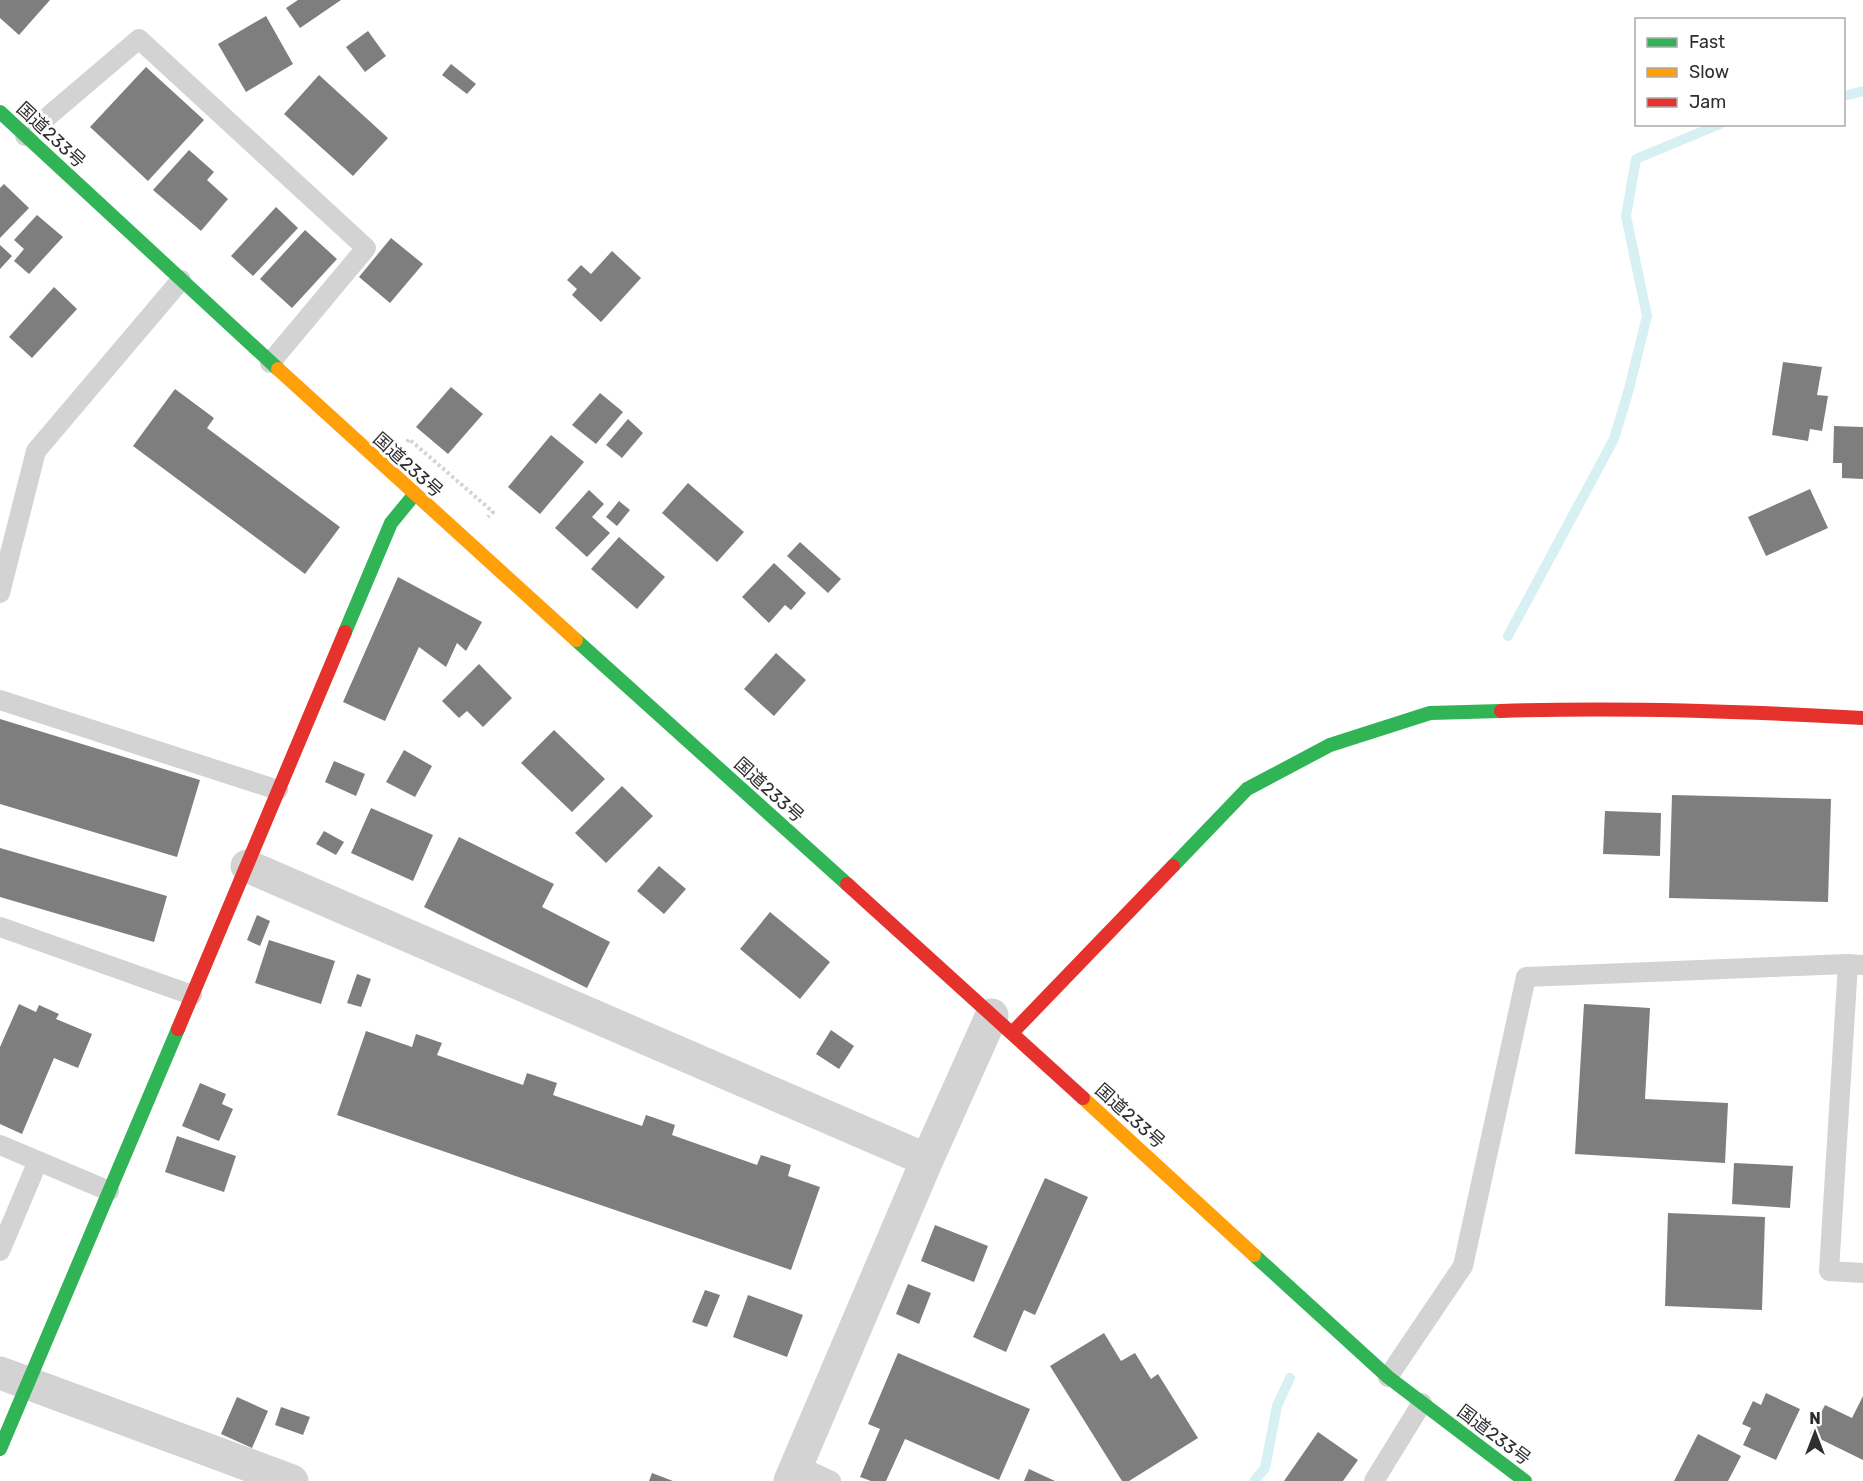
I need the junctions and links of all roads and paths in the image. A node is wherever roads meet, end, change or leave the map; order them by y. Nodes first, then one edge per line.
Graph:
1 (0, 112) edge
2 (25, 136) junction
3 (181, 280) junction
4 (270, 363) junction
5 (414, 495) junction
6 (0, 593) edge
7 (0, 700) edge
8 (1863, 718) edge
9 (278, 790) junction
10 (247, 866) junction
11 (0, 927) edge
12 (1856, 964) edge
13 (192, 995) junction
14 (1002, 1024) junction
15 (0, 1145) edge
16 (927, 1160) junction
17 (38, 1161) junction
18 (109, 1191) junction
19 (0, 1251) edge
20 (1863, 1273) edge
21 (1388, 1377) junction
22 (14, 1378) edge
23 (1422, 1403) junction
24 (0, 1449) edge
25 (794, 1473) edge
26 (292, 1481) edge
27 (831, 1481) edge
28 (1374, 1481) edge
29 (1525, 1481) edge

1 - 2 main road, 国道233号
2 - 3 main road, 国道233号
2 - 4 lane
3 - 4 main road, 国道233号
3 - 6 lane
4 - 5 main road, 国道233号
5 - 9 main road
5 - 14 main road, 国道233号
7 - 9 lane
8 - 14 main road
9 - 10 main road
10 - 13 main road
10 - 16 street
11 - 13 lane
12 - 20 lane
12 - 21 lane
13 - 18 main road
14 - 16 street
14 - 21 main road, 国道233号
15 - 17 lane
16 - 25 street
17 - 18 lane
17 - 19 lane
18 - 22 main road
21 - 23 main road, 国道233号
22 - 24 main road
22 - 26 street
23 - 28 lane
23 - 29 main road, 国道233号
25 - 27 lane

